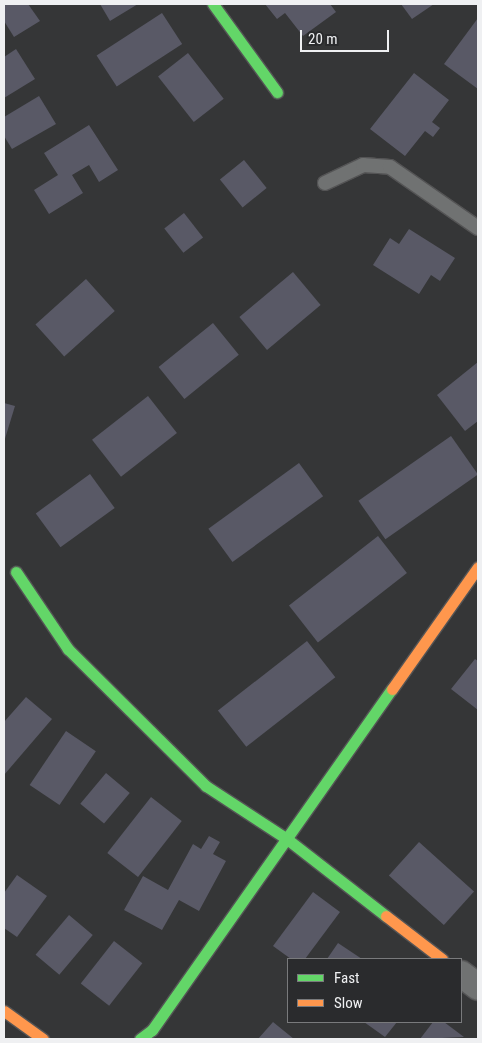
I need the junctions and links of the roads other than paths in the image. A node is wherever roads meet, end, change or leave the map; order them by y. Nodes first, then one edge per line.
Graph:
1 (213, 4) edge
2 (277, 92) dead end
3 (325, 183) dead end
4 (478, 228) edge
5 (478, 567) edge
6 (16, 572) dead end
7 (287, 839) junction
8 (441, 958) edge
9 (462, 975) edge
10 (478, 987) edge
11 (4, 1011) edge
12 (152, 1036) edge
13 (43, 1039) edge

1 - 2 street
3 - 4 lane
5 - 7 street
6 - 7 street
7 - 8 street
7 - 12 street
9 - 10 street
11 - 13 street

